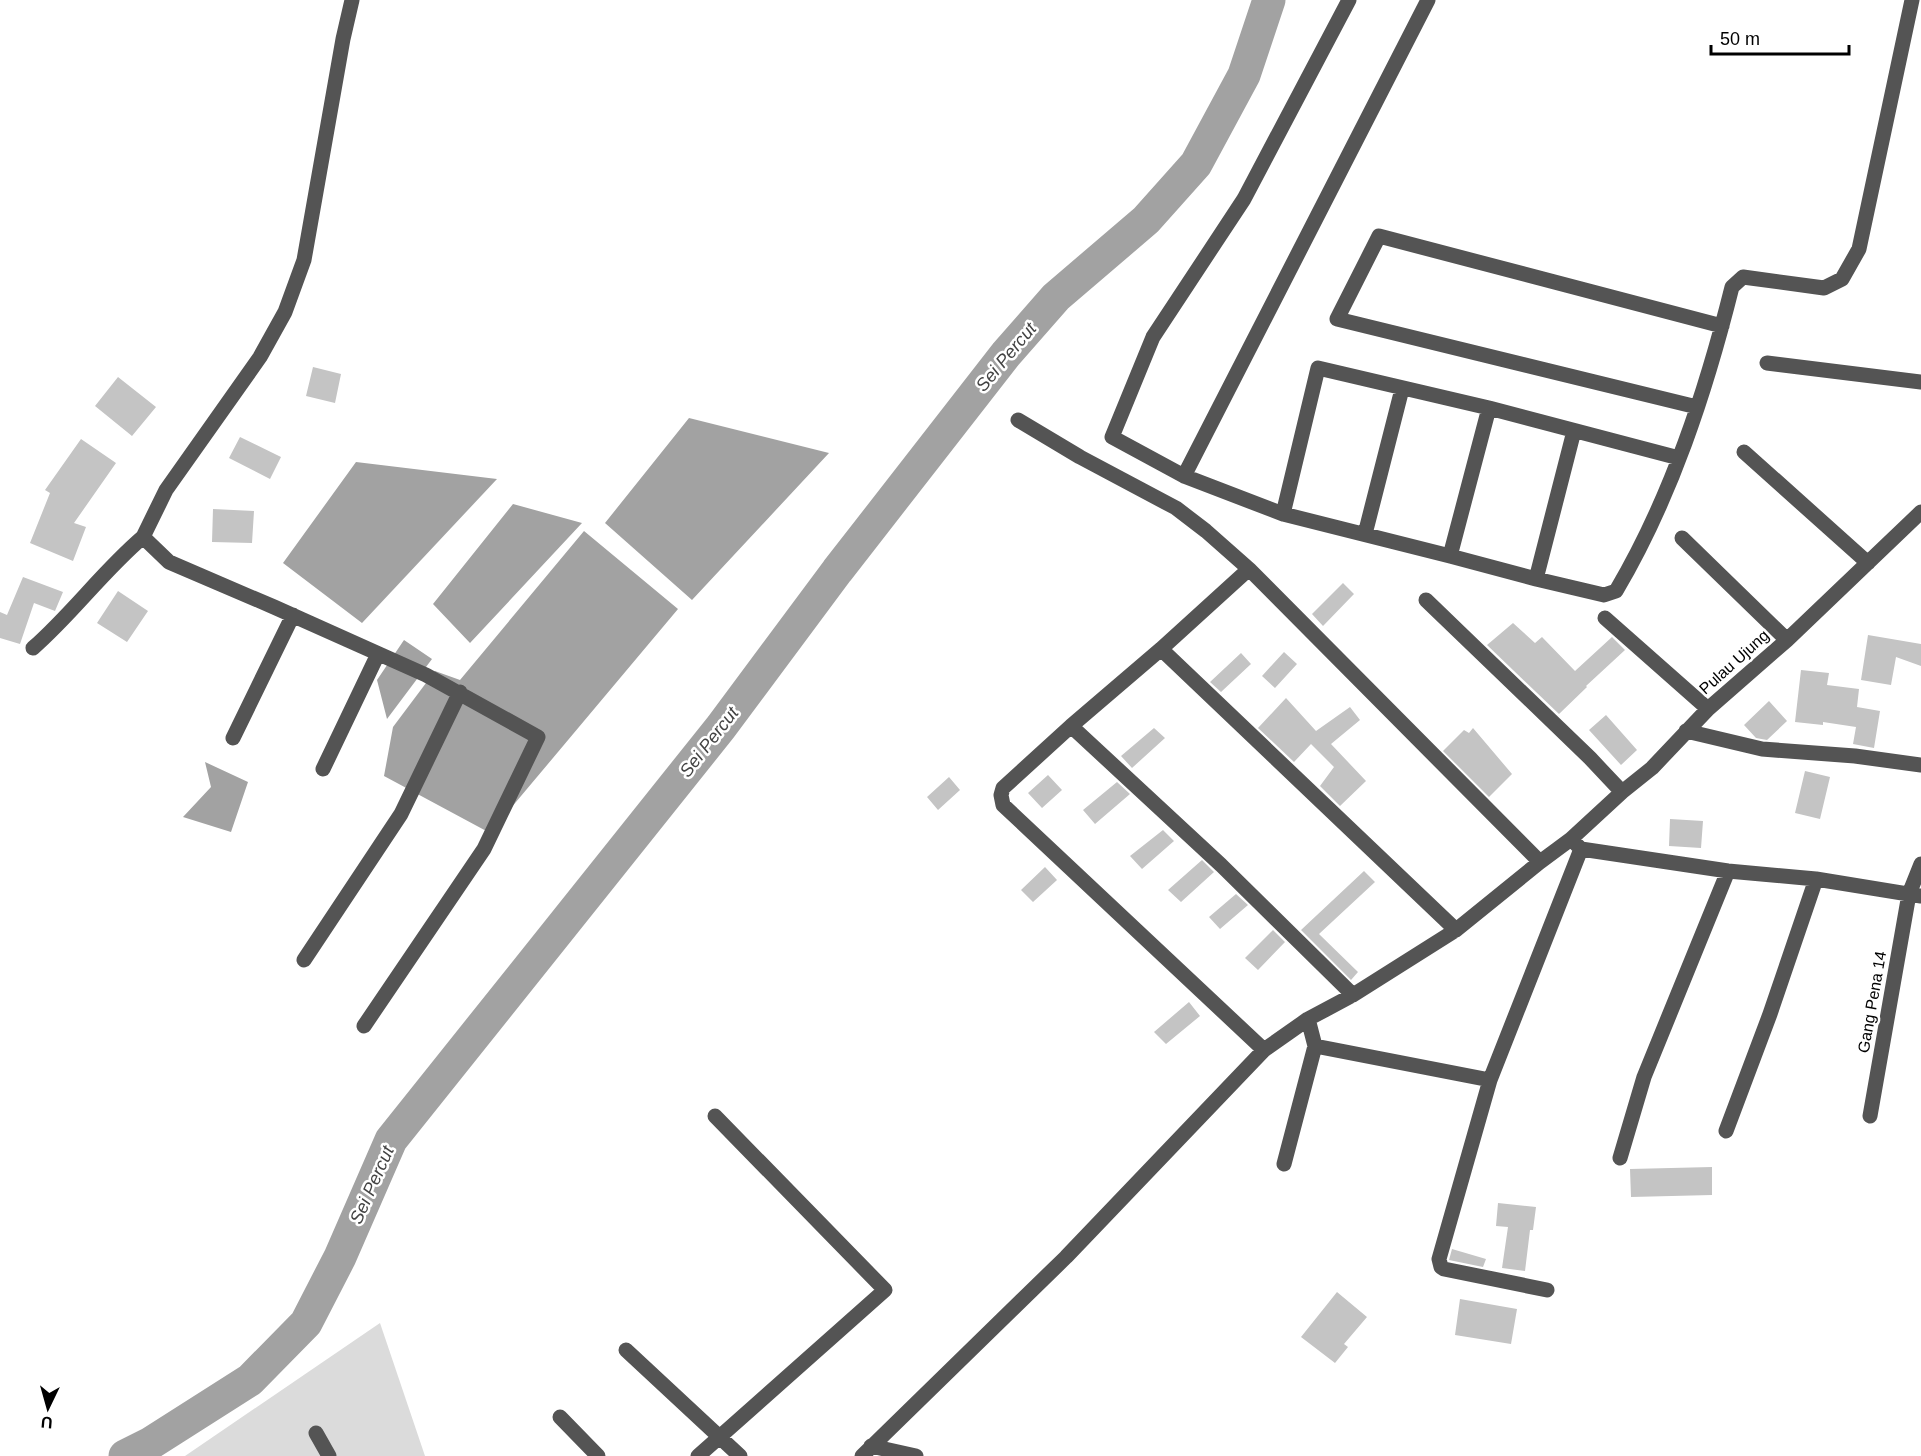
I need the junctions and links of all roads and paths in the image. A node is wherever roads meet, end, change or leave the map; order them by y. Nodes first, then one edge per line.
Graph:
1 (352, 0) edge
2 (1349, 0) edge
3 (1428, 0) edge
4 (1912, 0) edge
5 (1722, 326) junction
6 (1767, 363) dead end
7 (1921, 382) edge
8 (1402, 389) junction
9 (1698, 407) junction
10 (1489, 408) junction
11 (1017, 420) dead end
12 (1574, 431) junction
13 (1744, 452) dead end
14 (1679, 458) junction
15 (1184, 476) junction
16 (1921, 512) edge
17 (1282, 514) junction
18 (1365, 534) junction
19 (143, 537) junction
20 (1682, 538) dead end
21 (1450, 556) junction
22 (1869, 563) junction
23 (1249, 569) junction
24 (1536, 579) junction
25 (1426, 600) dead end
26 (293, 615) junction
27 (1605, 618) dead end
28 (1787, 640) junction
29 (33, 648) dead end
30 (1161, 649) junction
31 (378, 654) junction
32 (460, 692) junction
33 (1708, 709) junction
34 (1071, 726) junction
35 (1686, 731) junction
36 (233, 738) dead end
37 (1921, 765) edge
38 (323, 769) dead end
39 (1622, 792) junction
40 (1576, 844) junction
41 (1540, 862) junction
42 (1921, 864) edge
43 (1728, 871) junction
44 (1816, 879) junction
45 (1915, 895) edge
46 (1456, 930) junction
47 (304, 960) dead end
48 (1353, 995) junction
49 (1308, 1019) junction
50 (364, 1026) dead end
51 (1315, 1046) junction
52 (1264, 1050) junction
53 (1490, 1080) junction
54 (715, 1116) dead end
55 (1870, 1116) dead end
56 (1726, 1131) dead end
57 (1620, 1158) dead end
58 (1284, 1164) dead end
59 (1547, 1290) dead end
60 (626, 1350) dead end
61 (561, 1417) dead end
62 (316, 1433) dead end
63 (720, 1435) junction
64 (867, 1451) edge
65 (329, 1456) edge
66 (598, 1456) edge
67 (698, 1456) edge
68 (740, 1456) edge
69 (916, 1456) edge

1 - 19 street
2 - 15 street
3 - 15 street
4 - 5 street
5 - 9 street
5 - 9 street
6 - 7 street
8 - 10 street
8 - 17 street
8 - 18 street
9 - 14 street
10 - 12 street
10 - 21 street
11 - 23 street
12 - 14 street
12 - 24 street
13 - 22 street
14 - 24 street
15 - 17 street
16 - 22 street, Pulau Ujung
17 - 18 street
18 - 21 street
19 - 26 street
19 - 29 street
20 - 28 street
21 - 24 street
22 - 28 street, Pulau Ujung
23 - 30 street
23 - 41 street
25 - 39 street
26 - 31 street
26 - 36 street
27 - 33 street
28 - 33 street, Pulau Ujung
30 - 34 street
30 - 46 street
31 - 32 street
31 - 38 street
32 - 47 street
32 - 50 street
33 - 35 street, Pulau Ujung
34 - 48 street
34 - 52 street
35 - 37 street
35 - 39 street, Pulau Ujung
39 - 40 street, Pulau Ujung
40 - 41 street, Pulau Ujung
40 - 43 street
40 - 53 street
41 - 46 street, Pulau Ujung
42 - 45 street, Gang Pena 14
43 - 44 street
43 - 57 street
44 - 45 street
44 - 56 street
45 - 55 street, Gang Pena 14
46 - 48 street, Pulau Ujung
48 - 49 street, Pulau Ujung
49 - 51 street
49 - 52 street, Pulau Ujung
51 - 53 street
51 - 58 street
52 - 64 street, Pulau Ujung
53 - 59 street
54 - 63 street
60 - 63 street
61 - 66 street
62 - 65 street
63 - 67 street
63 - 68 street
64 - 69 street

